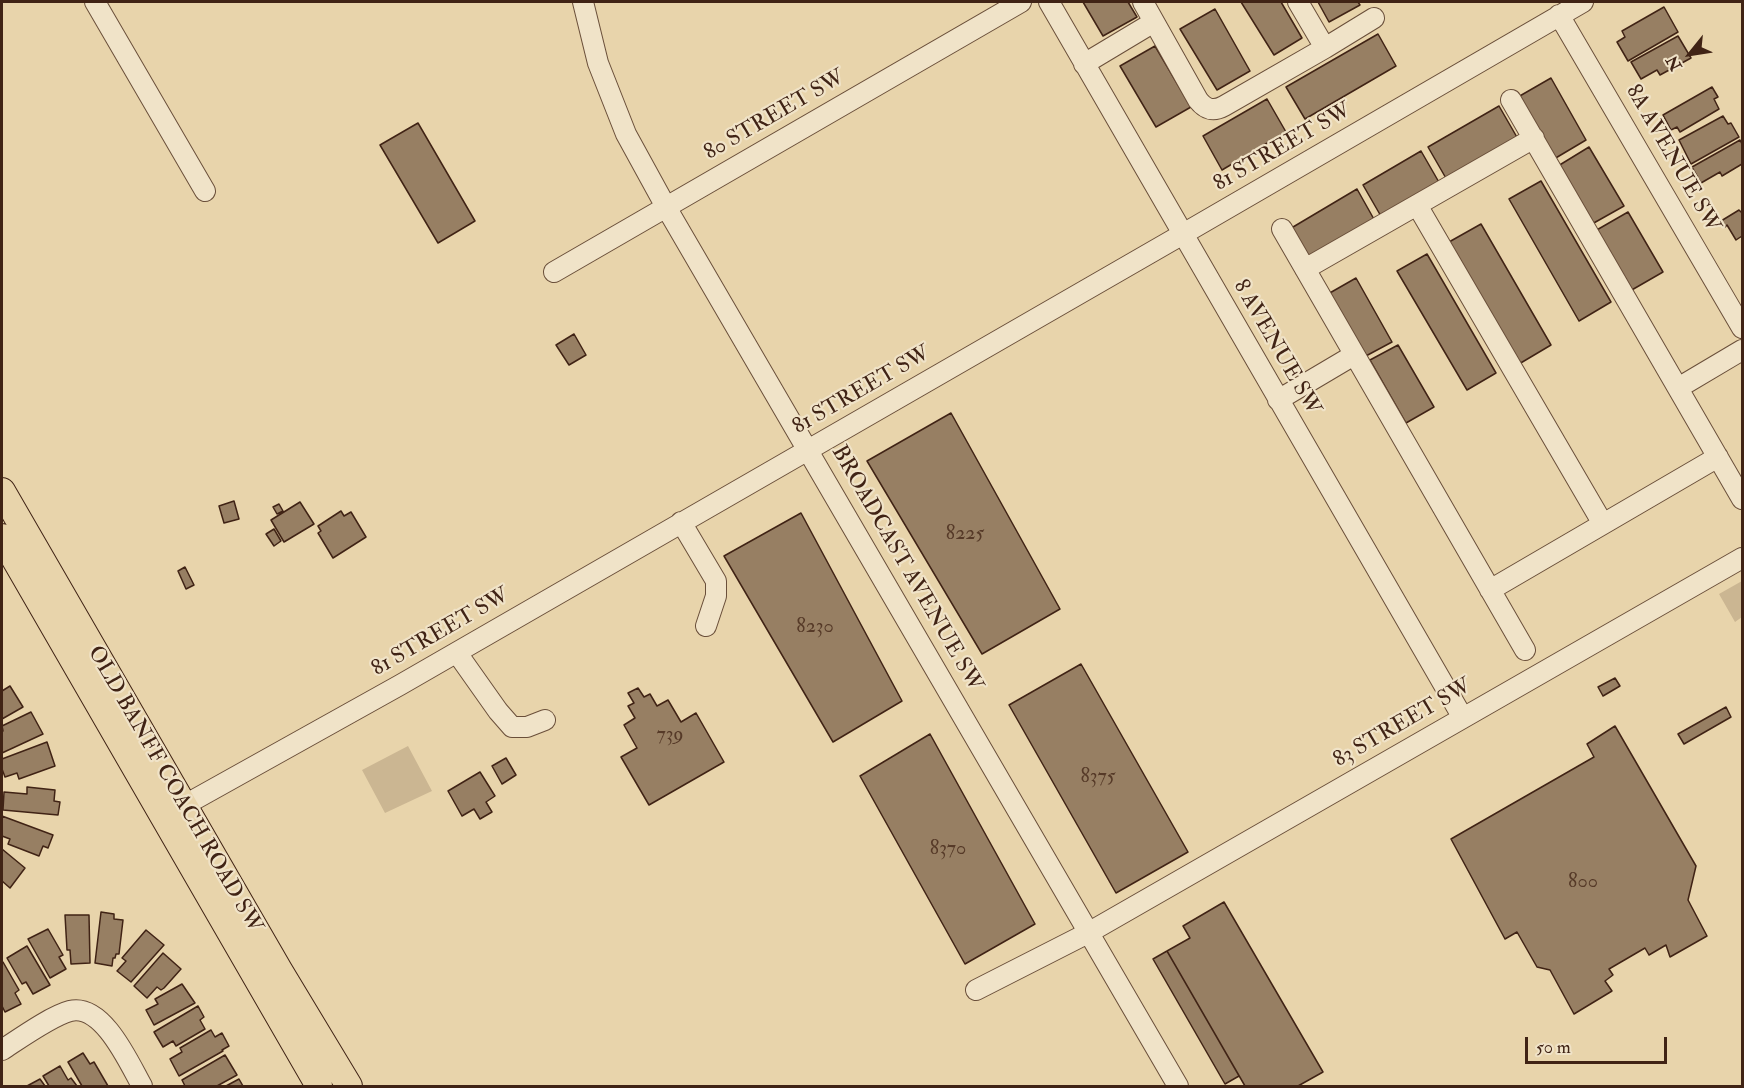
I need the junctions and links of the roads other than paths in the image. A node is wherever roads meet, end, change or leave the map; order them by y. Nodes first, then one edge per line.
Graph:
1 (95, 2) edge
2 (583, 2) edge
3 (1021, 2) edge
4 (1049, 2) edge
5 (1143, 2) edge
6 (1298, 2) edge
7 (1583, 2) edge
8 (1560, 15) junction
9 (1374, 18) dead end
10 (1154, 22) junction
11 (1325, 48) junction
12 (1084, 64) junction
13 (1511, 100) dead end
14 (1534, 138) junction
15 (205, 191) dead end
16 (1417, 205) junction
17 (666, 207) junction
18 (1282, 229) dead end
19 (1183, 234) junction
20 (1305, 269) junction
21 (554, 272) dead end
22 (1743, 328) edge
23 (1743, 350) edge
24 (1354, 355) junction
25 (1678, 388) junction
26 (1278, 400) junction
27 (809, 449) junction
28 (1718, 457) junction
29 (2, 491) edge
30 (1743, 499) edge
31 (681, 522) junction
32 (1603, 524) junction
33 (2, 537) edge
34 (1743, 558) edge
35 (1490, 590) junction
36 (706, 626) dead end
37 (1525, 650) dead end
38 (457, 653) junction
39 (1463, 718) junction
40 (545, 720) dead end
41 (174, 812) junction
42 (1088, 933) junction
43 (976, 990) dead end
44 (2, 1050) edge
45 (142, 1086) edge
46 (319, 1086) edge
47 (349, 1086) edge
48 (1178, 1086) edge

1 - 15 street
2 - 17 street, BROADCAST AVENUE SW
3 - 17 street, 80 STREET SW
4 - 12 street, 8 AVENUE SW
5 - 10 street
6 - 11 street
7 - 8 street, 81 STREET SW
8 - 19 street, 81 STREET SW
8 - 22 street, 8A AVENUE SW
9 - 11 street
10 - 11 street
10 - 12 street
12 - 19 street, 8 AVENUE SW
13 - 14 street
14 - 16 street
14 - 25 street
16 - 20 street
16 - 32 street
17 - 21 street, 80 STREET SW
17 - 27 street, BROADCAST AVENUE SW
18 - 20 street
19 - 26 street, 8 AVENUE SW
19 - 27 street, 81 STREET SW
20 - 24 street
23 - 25 street
24 - 26 street
24 - 35 street
25 - 28 street
26 - 39 street, 8 AVENUE SW
27 - 31 street, 81 STREET SW
27 - 42 street, BROADCAST AVENUE SW
28 - 30 street
28 - 32 street
29 - 41 main road, OLD BANFF COACH ROAD SW
31 - 36 street
31 - 38 street, 81 STREET SW
32 - 35 street
33 - 41 main road, OLD BANFF COACH ROAD SW
34 - 39 street, 83 STREET SW
35 - 37 street
38 - 40 street
38 - 41 street, 81 STREET SW
39 - 42 street, 83 STREET SW
41 - 46 main road, OLD BANFF COACH ROAD SW
41 - 47 main road, OLD BANFF COACH ROAD SW
42 - 43 street, 83 STREET SW
42 - 48 street, BROADCAST AVENUE SW
44 - 45 street

